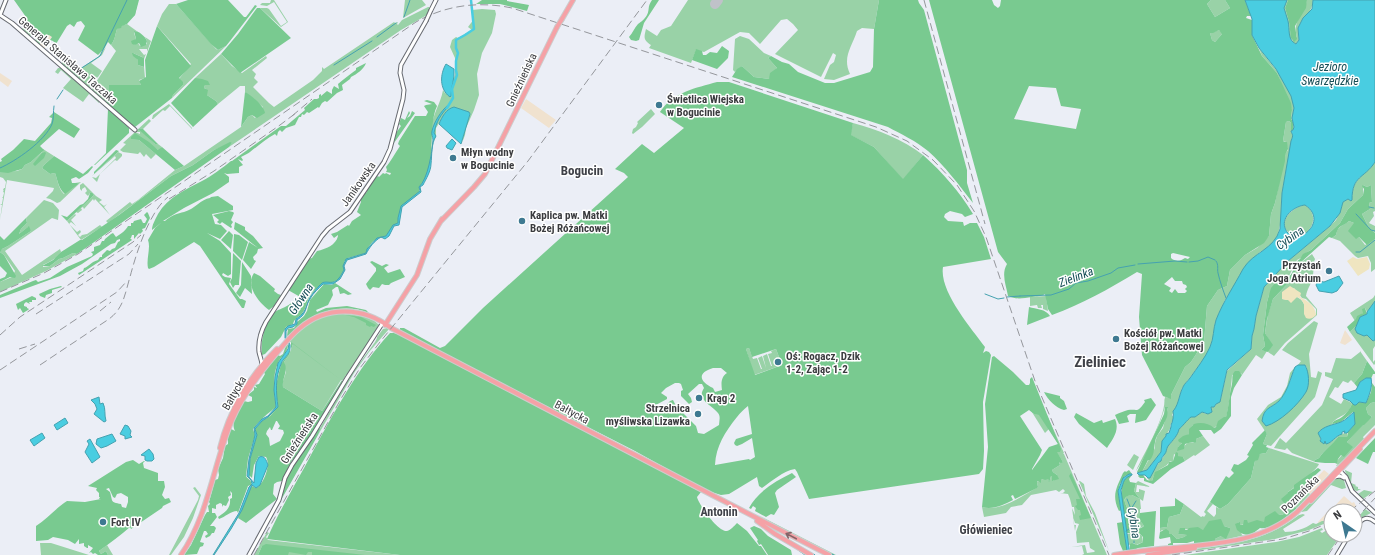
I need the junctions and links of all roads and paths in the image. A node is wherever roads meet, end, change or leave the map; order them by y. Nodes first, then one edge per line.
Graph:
1 (6, 0) edge
2 (436, 0) edge
3 (573, 0) edge
4 (0, 15) edge
5 (123, 120) dead end
6 (328, 314) junction
7 (384, 323) junction
8 (270, 359) junction
9 (262, 360) junction
10 (262, 368) junction
11 (1375, 433) edge
12 (1340, 470) junction
13 (1333, 478) junction
14 (1345, 478) junction
15 (745, 512) junction
16 (1375, 513) edge
17 (1363, 519) edge
18 (1375, 522) edge
19 (1344, 543) edge
20 (797, 547) junction
21 (1197, 547) junction
22 (181, 555) edge
23 (249, 555) edge
24 (808, 555) edge
25 (811, 555) edge
26 (829, 555) edge
27 (1114, 555) edge
28 (1148, 555) edge
29 (1337, 555) edge

1 - 4 street
2 - 9 street, Janikowska, bridge
3 - 7 main road, Gnieźnieńska, bridge
4 - 5 street, Generała Stanisława Taczaka
6 - 7 main road, Bałtycka
6 - 7 main road, Bałtycka
6 - 8 main road, Bałtycka
7 - 15 main road, Bałtycka
7 - 23 street, Gnieźnieńska
8 - 9 main road, Bałtycka
8 - 10 main road, Bałtycka
9 - 10 main road, Bałtycka
10 - 22 main road, Bałtycka
11 - 12 main road, Poznańska
12 - 13 main road, Poznańska
12 - 14 street
12 - 14 street
12 - 21 main road, Poznańska
13 - 14 street
13 - 21 main road, Poznańska
14 - 16 street
15 - 20 main road, Bałtycka
26 -> 15 main road, Bałtycka
17 - 18 street
19 - 29 street
20 - 24 main road
20 - 25 main road, Bałtycka
21 - 27 main road
21 - 28 main road

